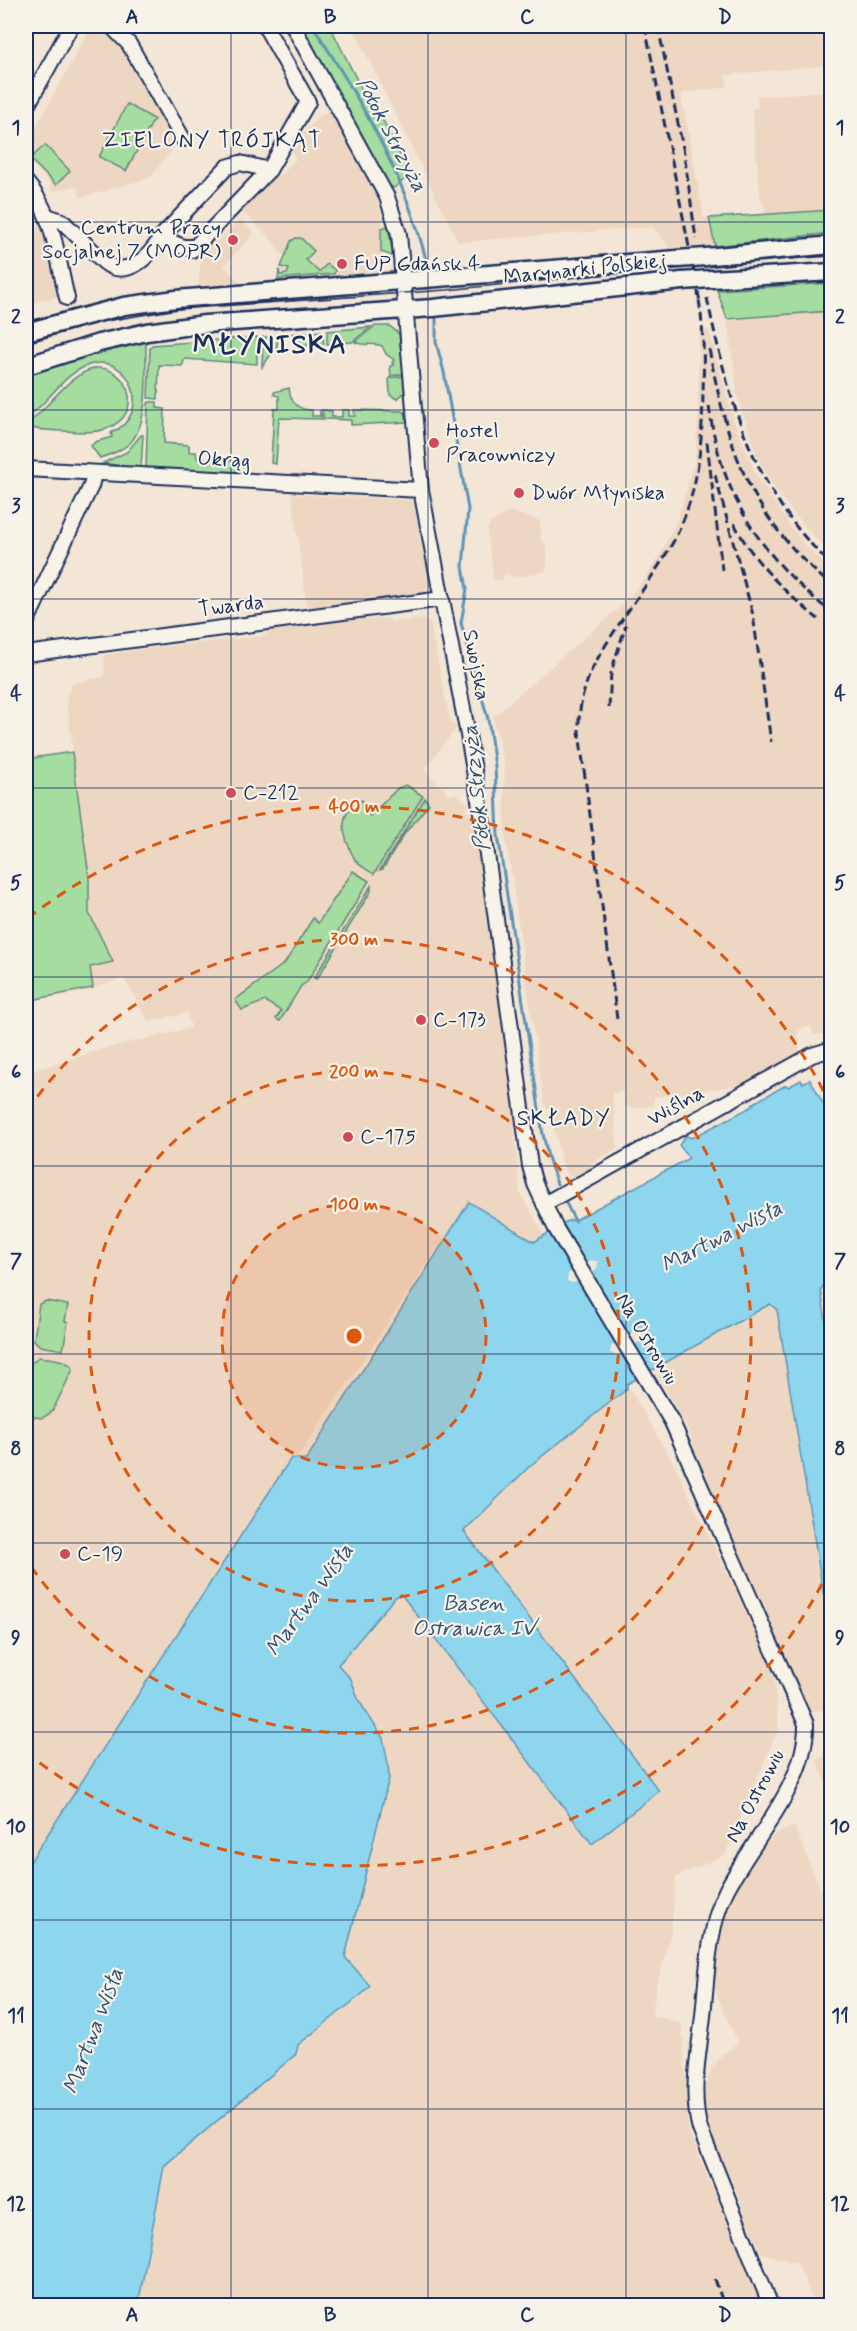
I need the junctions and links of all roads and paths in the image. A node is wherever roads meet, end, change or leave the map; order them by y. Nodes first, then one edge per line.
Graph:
1 (71, 26) edge
2 (111, 26) edge
3 (265, 26) edge
4 (293, 26) edge
5 (329, 90) junction
6 (308, 102) junction
7 (26, 108) edge
8 (183, 139) dead end
9 (269, 170) junction
10 (26, 182) edge
11 (47, 216) junction
12 (161, 237) junction
13 (831, 244) edge
14 (831, 272) edge
15 (403, 280) junction
16 (67, 298) dead end
17 (405, 310) junction
18 (71, 319) junction
19 (26, 321) edge
20 (26, 332) edge
21 (26, 366) edge
22 (26, 469) edge
23 (94, 474) junction
24 (421, 490) junction
25 (442, 599) junction
26 (26, 622) edge
27 (26, 654) edge
28 (831, 1049) edge
29 (543, 1204) junction
30 (771, 2306) edge

1 - 7 street
2 - 8 street
3 - 6 street
4 - 5 street, Swojska
5 - 6 street
5 - 15 street, Swojska
6 - 9 street
9 - 12 street
9 - 12 street
10 - 11 street
11 - 12 street
11 - 16 street
13 - 15 main road, Marynarki Polskiej, bridge
14 - 17 main road, Marynarki Polskiej, bridge
15 - 17 street, Swojska
15 - 18 main road, Marynarki Polskiej
17 - 21 main road, Marynarki Polskiej
17 - 24 street, Swojska
18 - 19 main road
18 - 20 main road, Marynarki Polskiej
22 - 23 street, Okrąg
23 - 24 street, Okrąg
23 - 26 street
24 - 25 street, Swojska
25 - 27 street, Twarda
25 - 29 street, Swojska
28 - 29 street, Wiślna
29 - 30 street, Na Ostrowiu

